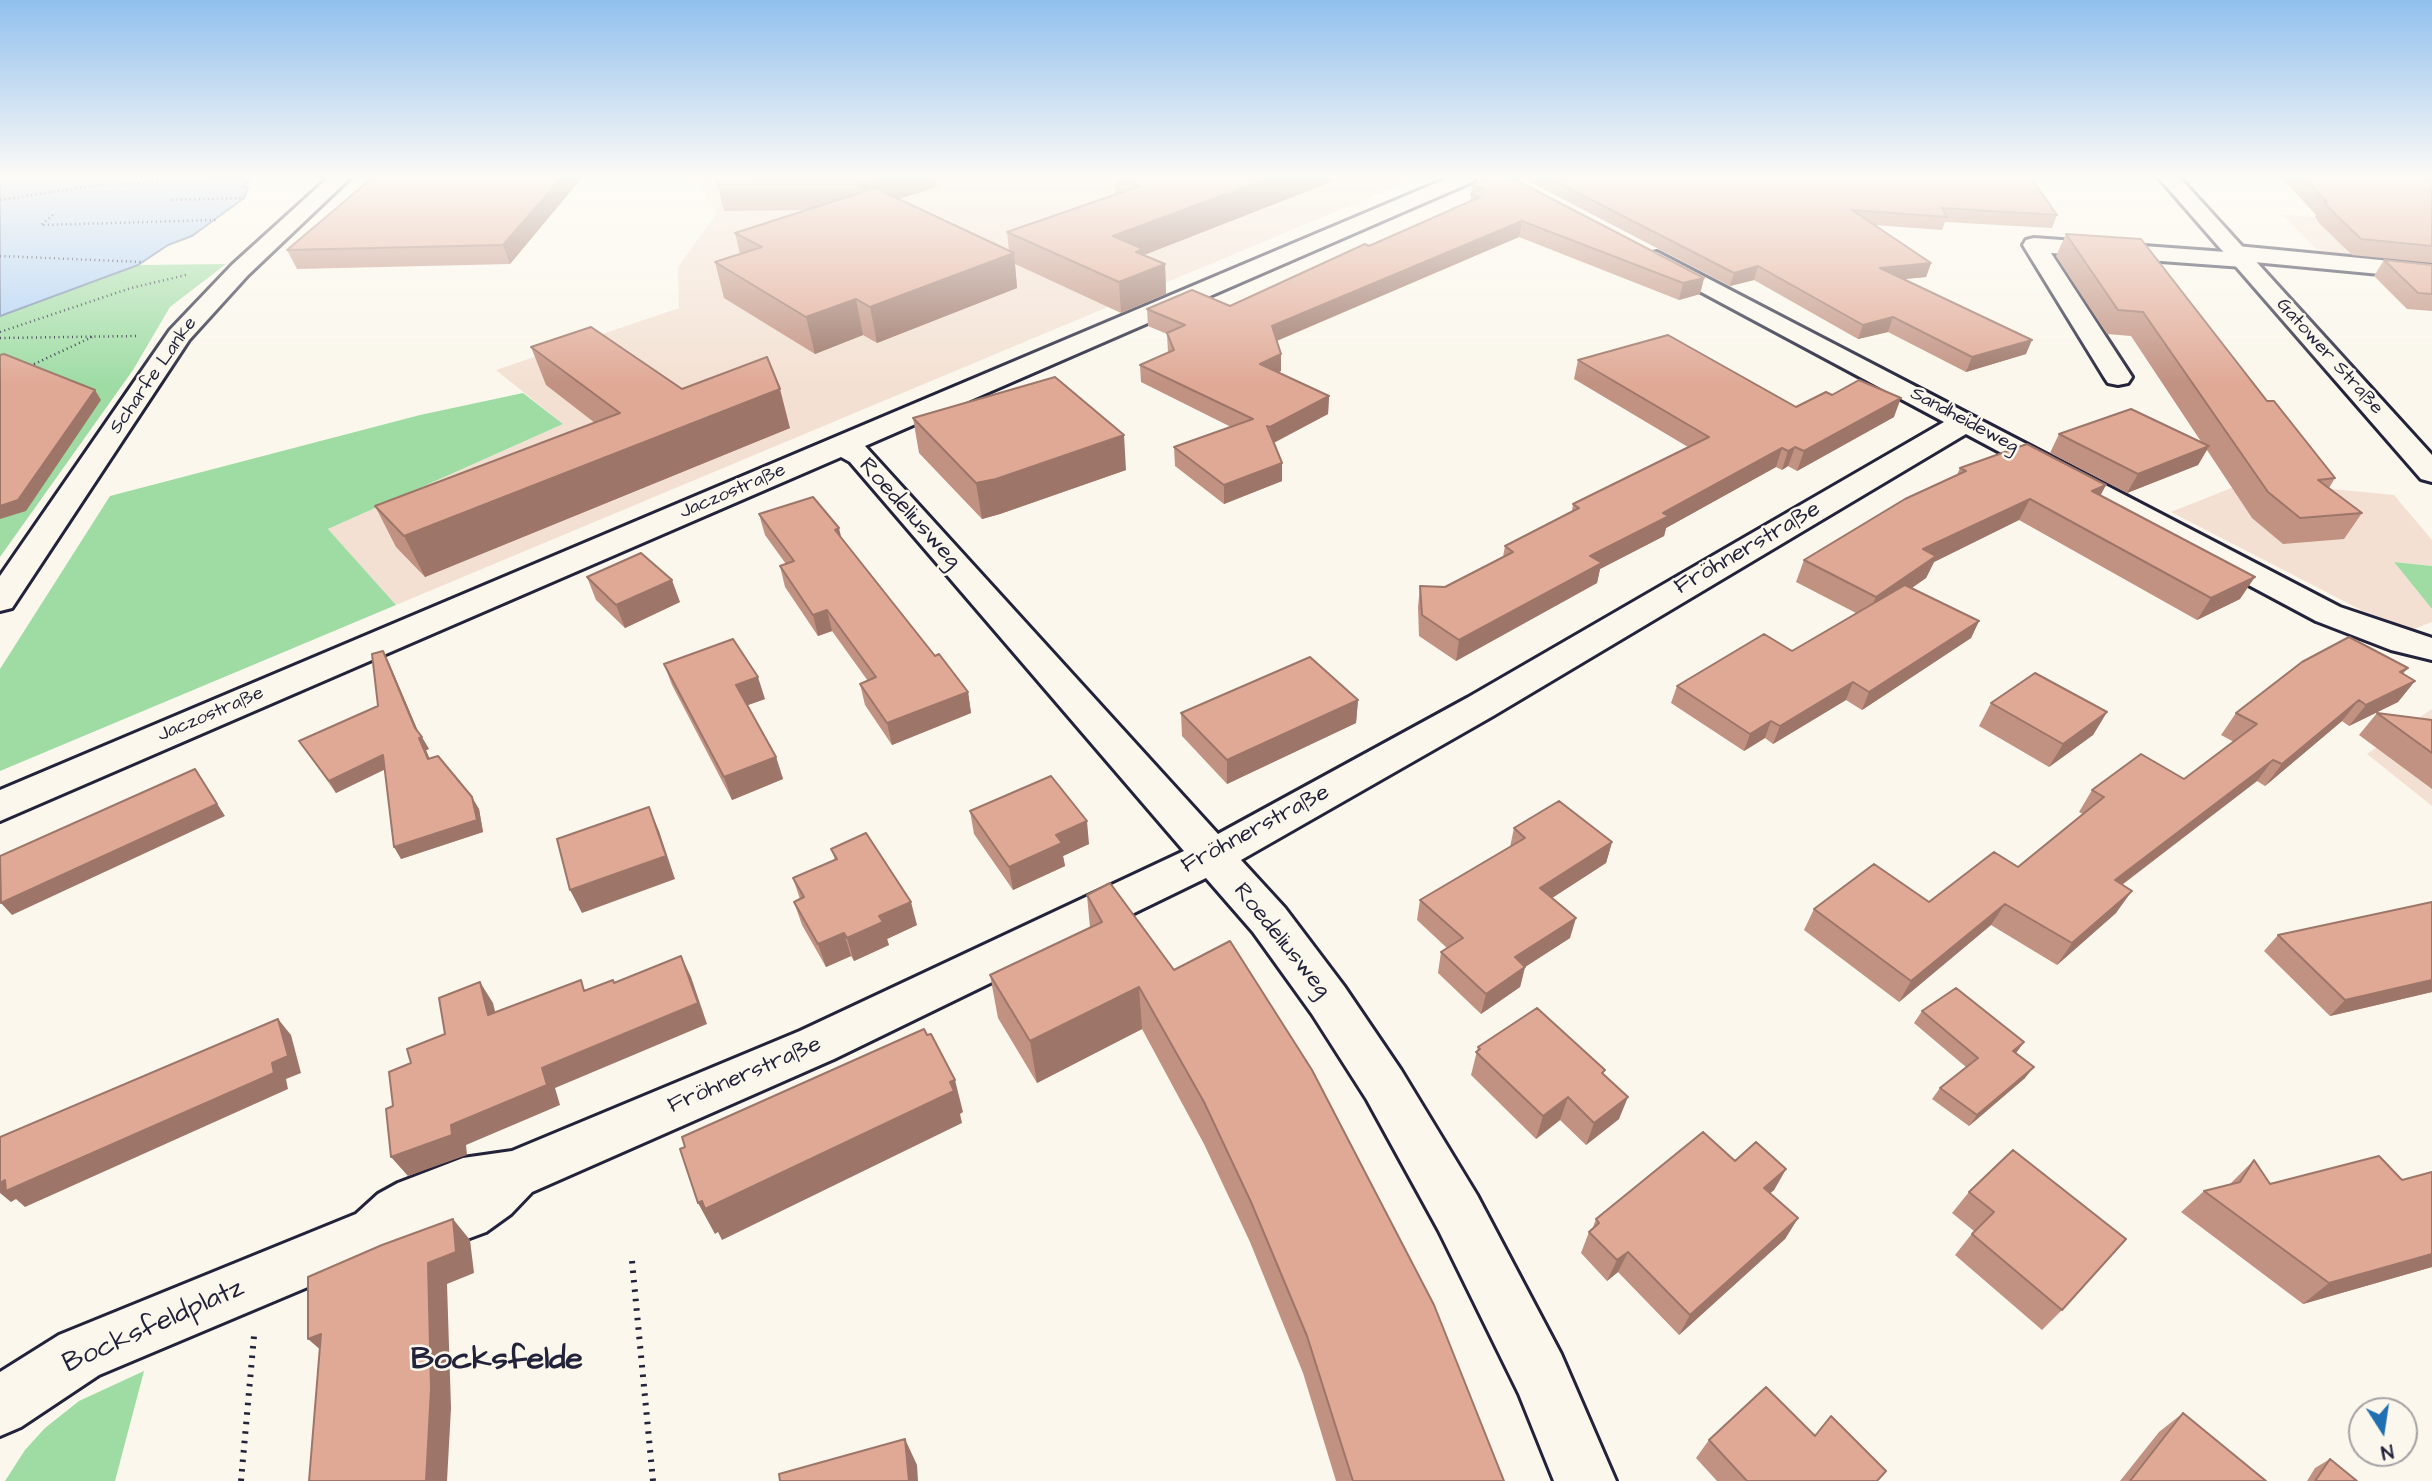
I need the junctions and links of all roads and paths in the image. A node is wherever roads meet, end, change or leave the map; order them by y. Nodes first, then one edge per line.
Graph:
1 (265, 247) edge
2 (1304, 247) edge
3 (2035, 247) edge
4 (2070, 247) edge
5 (2231, 247) edge
6 (1636, 248) edge
7 (0, 256) edge
8 (2240, 257) junction
9 (143, 262) dead end
10 (240, 270) junction
11 (2432, 272) edge
12 (0, 335) edge
13 (96, 335) junction
14 (179, 335) junction
15 (25, 368) edge
16 (2118, 377) dead end
17 (1965, 422) junction
18 (842, 445) junction
19 (2432, 473) edge
20 (0, 601) edge
21 (2432, 649) edge
22 (0, 806) edge
23 (1211, 857) junction
24 (632, 1261) dead end
25 (275, 1275) joint
26 (254, 1328) dead end
27 (0, 1406) edge
28 (241, 1481) edge
29 (653, 1481) edge
30 (1585, 1481) edge

1 - 10 street, Scharfe Lanke
2 - 18 street, Jaczostraße
3 - 16 street
4 - 8 street
5 - 8 street, Gatower Straße
6 - 17 street, Sandheideweg
7 - 9 path
8 - 11 street
8 - 19 street, Gatower Straße
10 - 12 path
10 - 14 street, Scharfe Lanke
12 - 13 path
13 - 14 path
13 - 15 path
14 - 20 street, Scharfe Lanke
17 - 21 street, Sandheideweg
17 - 23 street, Fröhnerstraße
18 - 22 street, Jaczostraße
18 - 23 street, Roedeliusweg
23 - 25 street, Fröhnerstraße
23 - 30 street, Roedeliusweg
24 - 29 path
25 - 27 street, Bocksfeldplatz
26 - 28 path, Bocksfeldplatz

